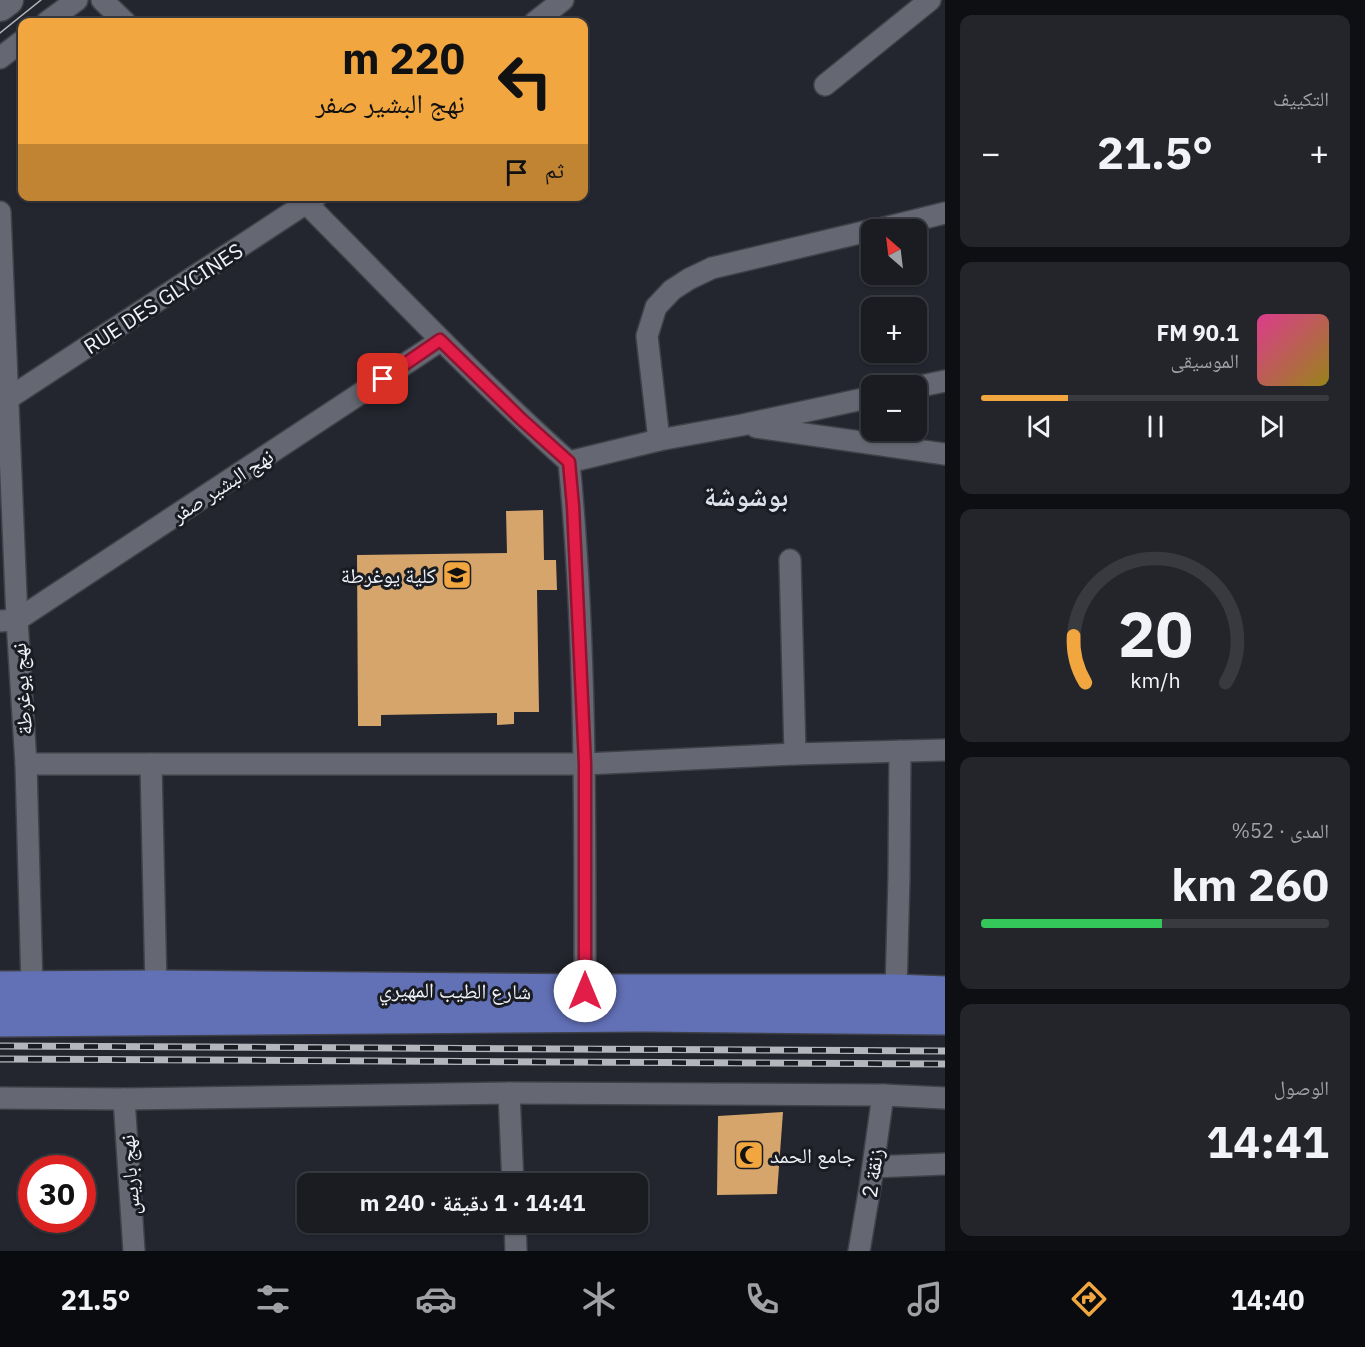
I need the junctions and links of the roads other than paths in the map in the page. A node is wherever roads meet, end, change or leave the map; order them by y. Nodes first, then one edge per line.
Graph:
1 (8, 0) edge
2 (77, 0) edge
3 (102, 0) edge
4 (564, 0) edge
5 (930, 0) edge
6 (936, 0) edge
7 (0, 6) edge
8 (945, 10) edge
9 (52, 18) edge
10 (121, 18) edge
11 (540, 18) edge
12 (18, 44) edge
13 (0, 58) edge
14 (825, 85) dead end
15 (305, 201) edge
16 (310, 201) edge
17 (0, 212) edge
18 (945, 213) edge
19 (920, 219) edge
20 (861, 233) edge
21 (440, 340) junction
22 (945, 381) edge
23 (927, 385) edge
24 (861, 399) edge
25 (6, 412) edge
26 (742, 425) junction
27 (659, 440) junction
28 (945, 454) edge
29 (569, 462) junction
30 (790, 560) dead end
31 (8, 620) edge
32 (945, 750) edge
33 (900, 751) junction
34 (795, 754) junction
35 (26, 764) junction
36 (151, 764) junction
37 (585, 764) junction
38 (156, 987) junction
39 (16, 988) edge
40 (585, 991) junction
41 (896, 991) junction
42 (945, 993) edge
43 (945, 1018) edge
44 (0, 1020) edge
45 (509, 1093) junction
46 (883, 1095) junction
47 (0, 1098) edge
48 (945, 1098) edge
49 (124, 1099) junction
50 (945, 1164) edge
51 (873, 1167) junction
52 (513, 1173) edge
53 (515, 1233) edge
54 (134, 1251) edge
55 (516, 1251) edge
56 (859, 1251) edge

1 - 7 main road
2 - 9 street
3 - 10 street
4 - 11 street
5 - 14 street
6 - 8 street
12 - 13 street
15 - 25 street, RUE DES GLYCINES
16 - 21 street
17 - 25 street, نهج يوغرطة
18 - 19 street
20 - 27 street
21 - 29 street
21 - 31 street, نهج البشير صفر
22 - 23 street
24 - 26 street
25 - 31 street, نهج يوغرطة
26 - 27 street
26 - 28 street
27 - 29 street
29 - 37 street
30 - 34 street
31 - 35 street, نهج يوغرطة
32 - 33 street
33 - 34 street
33 - 41 street
34 - 37 street
35 - 36 street
35 - 39 street, نهج يوغرطة
36 - 37 street
36 - 38 street
37 - 40 street
38 - 39 main road, شارع الطيب المهيري
38 - 40 main road, شارع الطيب المهيري
40 - 41 main road, شارع الطيب المهيري
41 - 42 main road, شارع الطيب المهيري
43 - 44 main road, شارع الطيب المهيري
45 - 46 street
45 - 49 street
45 - 52 street
46 - 48 street
46 - 51 street, زنقة 2
47 - 49 street
49 - 54 street, نهج باريس
50 - 51 street
51 - 56 street, زنقة 2
53 - 55 street

